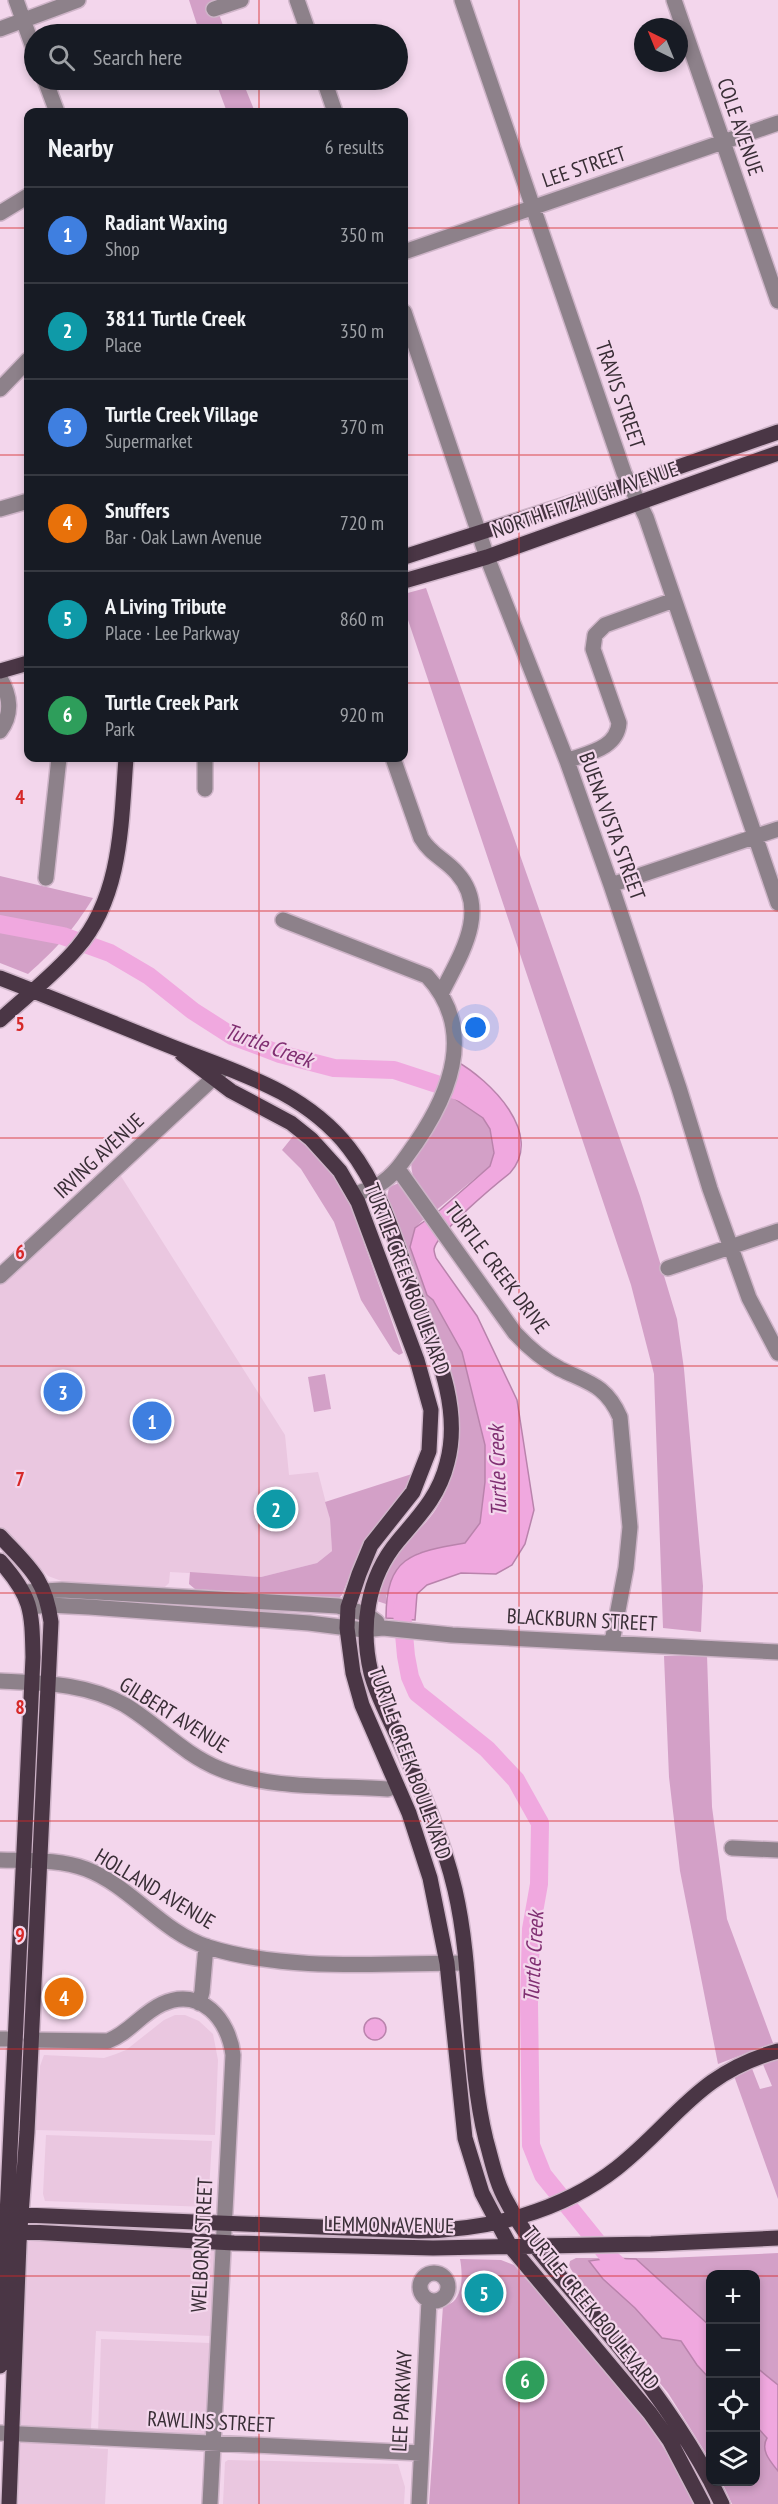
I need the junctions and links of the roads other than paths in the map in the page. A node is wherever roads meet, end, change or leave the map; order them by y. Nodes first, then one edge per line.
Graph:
1 (16, 0) edge
2 (78, 0) edge
3 (241, 0) edge
4 (297, 0) edge
5 (462, 0) edge
6 (674, 0) edge
7 (214, 9) dead end
8 (23, 20) junction
9 (24, 24) edge
10 (305, 24) edge
11 (0, 29) edge
12 (49, 90) edge
13 (327, 90) edge
14 (56, 108) edge
15 (334, 108) edge
16 (778, 123) edge
17 (723, 142) junction
18 (24, 198) edge
19 (533, 207) junction
20 (0, 213) edge
21 (408, 251) edge
22 (778, 301) edge
23 (408, 324) edge
24 (24, 364) edge
25 (0, 389) edge
26 (778, 432) edge
27 (778, 453) edge
28 (630, 484) junction
29 (24, 502) edge
30 (640, 503) junction
31 (0, 510) edge
32 (479, 534) junction
33 (408, 556) edge
34 (487, 557) junction
35 (408, 580) edge
36 (674, 600) junction
37 (24, 664) edge
38 (0, 671) edge
39 (0, 678) edge
40 (0, 730) edge
41 (567, 760) junction
42 (59, 762) edge
43 (126, 762) edge
44 (205, 762) edge
45 (394, 762) edge
46 (205, 789) dead end
47 (778, 828) edge
48 (755, 836) junction
49 (46, 878) dead end
50 (611, 885) junction
51 (778, 903) edge
52 (282, 920) dead end
53 (0, 978) edge
54 (434, 985) junction
55 (37, 986) junction
56 (0, 1020) edge
57 (175, 1048) junction
58 (226, 1066) junction
59 (212, 1079) junction
60 (304, 1105) junction
61 (291, 1123) junction
62 (398, 1169) junction
63 (373, 1187) junction
64 (354, 1195) junction
65 (778, 1231) edge
66 (730, 1246) junction
67 (668, 1268) dead end
68 (0, 1276) edge
69 (778, 1353) edge
70 (436, 1354) junction
71 (417, 1360) junction
72 (0, 1536) edge
73 (0, 1561) edge
74 (177, 1597) junction
75 (47, 1598) junction
76 (28, 1600) junction
77 (348, 1608) junction
78 (175, 1613) junction
79 (366, 1614) junction
80 (348, 1628) junction
81 (383, 1628) junction
82 (364, 1630) junction
83 (612, 1642) junction
84 (778, 1652) edge
85 (0, 1681) edge
86 (40, 1683) junction
87 (416, 1779) junction
88 (397, 1786) junction
89 (732, 1848) dead end
90 (778, 1850) edge
91 (0, 1860) edge
92 (32, 1861) junction
93 (206, 1946) junction
94 (447, 1963) junction
95 (466, 1963) junction
96 (199, 2003) junction
97 (16, 2039) edge
98 (778, 2051) edge
99 (476, 2078) junction
100 (458, 2081) junction
101 (9, 2214) edge
102 (515, 2217) junction
103 (224, 2223) junction
104 (496, 2223) junction
105 (9, 2231) edge
106 (778, 2238) edge
107 (223, 2242) junction
108 (532, 2245) junction
109 (510, 2246) junction
110 (568, 2247) junction
111 (558, 2274) junction
112 (429, 2300) dead end
113 (0, 2366) edge
114 (6, 2433) edge
115 (213, 2443) junction
116 (421, 2453) junction
117 (706, 2472) edge
118 (713, 2486) edge
119 (9, 2504) edge
120 (210, 2504) edge
121 (419, 2504) edge
122 (703, 2504) edge
123 (722, 2504) edge

1 - 8 street
2 - 8 street
3 - 7 street
4 - 10 street
5 - 19 street, TRAVIS STREET
6 - 17 street, COLE AVENUE
8 - 9 street
8 - 11 street
12 - 14 street
13 - 15 street
16 - 17 street, LEE STREET
17 - 19 street, LEE STREET
17 - 22 street, COLE AVENUE
18 - 20 street
19 - 21 street, LEE STREET
19 - 28 street, TRAVIS STREET
23 - 32 street, BUENA VISTA STREET
24 - 25 street
26 - 28 main road, NORTH FITZHUGH AVENUE
27 - 30 main road, NORTH FITZHUGH AVENUE
28 - 30 street, TRAVIS STREET
28 - 32 main road, NORTH FITZHUGH AVENUE
29 - 31 street
30 - 34 main road, NORTH FITZHUGH AVENUE
30 - 36 street, TRAVIS STREET
32 - 33 main road, NORTH FITZHUGH AVENUE
32 - 34 street, BUENA VISTA STREET
34 - 35 main road, NORTH FITZHUGH AVENUE
34 - 41 street, BUENA VISTA STREET
36 - 41 street
36 - 48 street, TRAVIS STREET
37 - 38 main road
39 - 40 street
41 - 50 street, BUENA VISTA STREET
42 - 49 street
43 - 55 main road
44 - 46 street
45 - 54 street
47 - 48 street
48 - 50 street
48 - 51 street, TRAVIS STREET
50 - 66 street, BUENA VISTA STREET
52 - 54 street
53 - 55 main road, TURTLE CREEK BOULEVARD
54 - 62 street
55 - 56 main road
55 - 57 main road, TURTLE CREEK BOULEVARD
57 - 58 main road, TURTLE CREEK BOULEVARD
57 - 59 main road, TURTLE CREEK BOULEVARD
58 - 59 street, IRVING AVENUE
58 - 60 main road, TURTLE CREEK BOULEVARD
59 - 61 main road, TURTLE CREEK BOULEVARD
59 - 68 street, IRVING AVENUE
60 - 61 main road
60 - 63 main road, TURTLE CREEK BOULEVARD
61 - 64 main road, TURTLE CREEK BOULEVARD
62 - 63 street
62 - 83 street, TURTLE CREEK DRIVE
63 - 64 street
63 - 70 main road, TURTLE CREEK BOULEVARD
64 - 71 main road, TURTLE CREEK BOULEVARD
65 - 66 street
66 - 67 street
66 - 69 street, BUENA VISTA STREET
70 - 71 main road
70 - 79 main road, TURTLE CREEK BOULEVARD
71 - 77 main road, TURTLE CREEK BOULEVARD
72 - 75 main road
73 - 76 main road
74 - 75 street, BLACKBURN STREET
74 - 77 street, BLACKBURN STREET
74 - 78 street
75 - 76 street, BLACKBURN STREET
75 - 78 street, BLACKBURN STREET
75 - 86 main road
76 - 86 main road
77 - 79 street, BLACKBURN STREET
77 - 80 main road, TURTLE CREEK BOULEVARD
78 - 80 street, BLACKBURN STREET
79 - 81 street, BLACKBURN STREET
79 - 82 main road, TURTLE CREEK BOULEVARD
80 - 82 street, BLACKBURN STREET
80 - 88 main road, TURTLE CREEK BOULEVARD
81 - 82 street, BLACKBURN STREET
81 - 83 street, BLACKBURN STREET
82 - 87 main road, TURTLE CREEK BOULEVARD
83 - 84 street, BLACKBURN STREET
85 - 86 street, GILBERT AVENUE
86 - 88 street, GILBERT AVENUE
86 - 92 main road
87 - 88 main road
87 - 95 main road, TURTLE CREEK BOULEVARD
88 - 94 main road, TURTLE CREEK BOULEVARD
89 - 90 street
91 - 92 street, HOLLAND AVENUE
92 - 93 street, HOLLAND AVENUE
92 - 97 main road
93 - 94 street, HOLLAND AVENUE
93 - 96 street
94 - 95 street, HOLLAND AVENUE
94 - 100 main road, TURTLE CREEK BOULEVARD
95 - 99 main road, TURTLE CREEK BOULEVARD
96 - 97 street
96 - 103 street, WELBORN STREET
97 - 101 main road
98 - 102 main road, LEMMON AVENUE
99 - 100 main road
99 - 102 main road, TURTLE CREEK BOULEVARD
100 - 104 main road, TURTLE CREEK BOULEVARD
101 - 103 main road, LEMMON AVENUE
101 - 105 main road
102 - 104 main road, LEMMON AVENUE
102 - 108 main road, TURTLE CREEK BOULEVARD
103 - 104 main road, LEMMON AVENUE
103 - 107 street, WELBORN STREET
104 - 109 main road, TURTLE CREEK BOULEVARD
105 - 107 main road, LEMMON AVENUE
105 - 113 main road
105 - 114 main road
106 - 110 main road, LEMMON AVENUE
107 - 109 main road, LEMMON AVENUE
107 - 115 street, WELBORN STREET
108 - 109 main road, LEMMON AVENUE
108 - 110 main road, LEMMON AVENUE
108 - 111 main road, TURTLE CREEK BOULEVARD
109 - 122 main road, TURTLE CREEK BOULEVARD
110 - 111 main road
111 - 117 main road, TURTLE CREEK BOULEVARD
112 - 116 street, LEE PARKWAY
114 - 115 street, RAWLINS STREET
114 - 119 main road
115 - 116 street, RAWLINS STREET
115 - 120 street, WELBORN STREET
116 - 121 street, LEE PARKWAY
118 - 123 main road, TURTLE CREEK BOULEVARD

